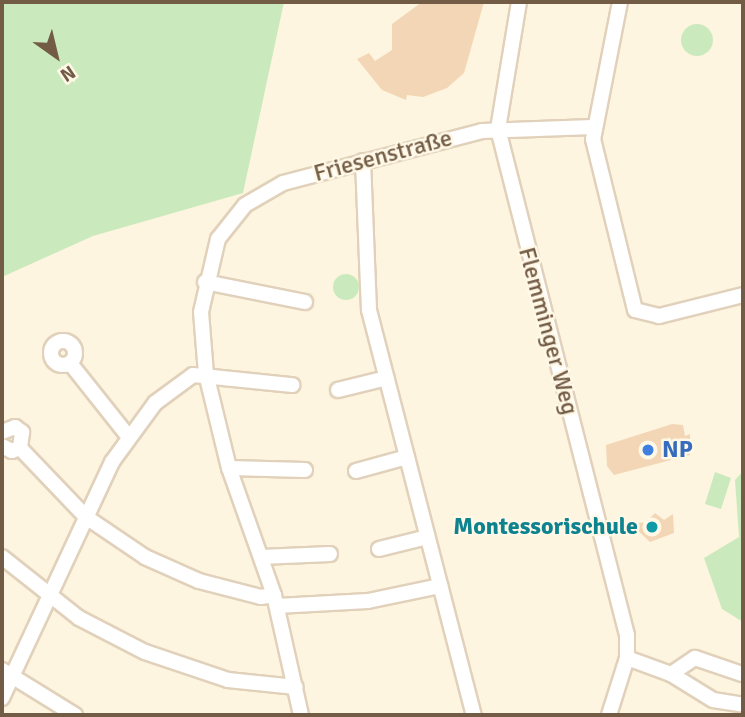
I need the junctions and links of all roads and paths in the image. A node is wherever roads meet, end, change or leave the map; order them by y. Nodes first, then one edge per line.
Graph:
1 (519, 2) edge
2 (620, 2) edge
3 (593, 127) junction
4 (498, 130) junction
5 (363, 161) junction
6 (205, 282) junction
7 (743, 295) edge
8 (305, 302) dead end
9 (70, 363) dead end
10 (206, 374) junction
11 (387, 378) junction
12 (292, 385) dead end
13 (338, 390) dead end
14 (2, 432) edge
15 (128, 436) junction
16 (2, 446) edge
17 (20, 448) junction
18 (407, 457) junction
19 (229, 468) junction
20 (305, 470) dead end
21 (356, 471) dead end
22 (86, 517) junction
23 (428, 537) junction
24 (379, 550) dead end
25 (330, 554) dead end
26 (2, 557) edge
27 (261, 557) junction
28 (440, 586) junction
29 (48, 597) junction
30 (276, 601) junction
31 (627, 658) junction
32 (7, 674) edge
33 (670, 674) junction
34 (742, 674) edge
35 (296, 687) junction
36 (2, 698) edge
37 (743, 705) edge
38 (75, 715) edge
39 (301, 715) edge
40 (474, 715) edge
41 (609, 715) edge

1 - 4 street, Flemminger Weg
2 - 3 street
3 - 4 street, Friesenstraße
3 - 7 street
4 - 5 street, Friesenstraße
4 - 31 street, Flemminger Weg
5 - 6 street, Friesenstraße
5 - 11 street
6 - 8 street
6 - 10 street
9 - 15 street
10 - 12 street
10 - 15 street
10 - 19 street
11 - 13 street
11 - 18 street
14 - 17 street
15 - 22 street
16 - 17 street
17 - 22 street
18 - 21 street
18 - 23 street
19 - 20 street
19 - 27 street
22 - 29 street
22 - 30 street
23 - 24 street
23 - 28 street
25 - 27 street
26 - 29 street
27 - 30 street
28 - 30 street
28 - 40 street
29 - 32 street
29 - 35 street
30 - 35 street
31 - 33 street
31 - 41 street, Flemminger Weg
32 - 36 street
32 - 38 street
33 - 34 street
33 - 37 street
35 - 39 street

